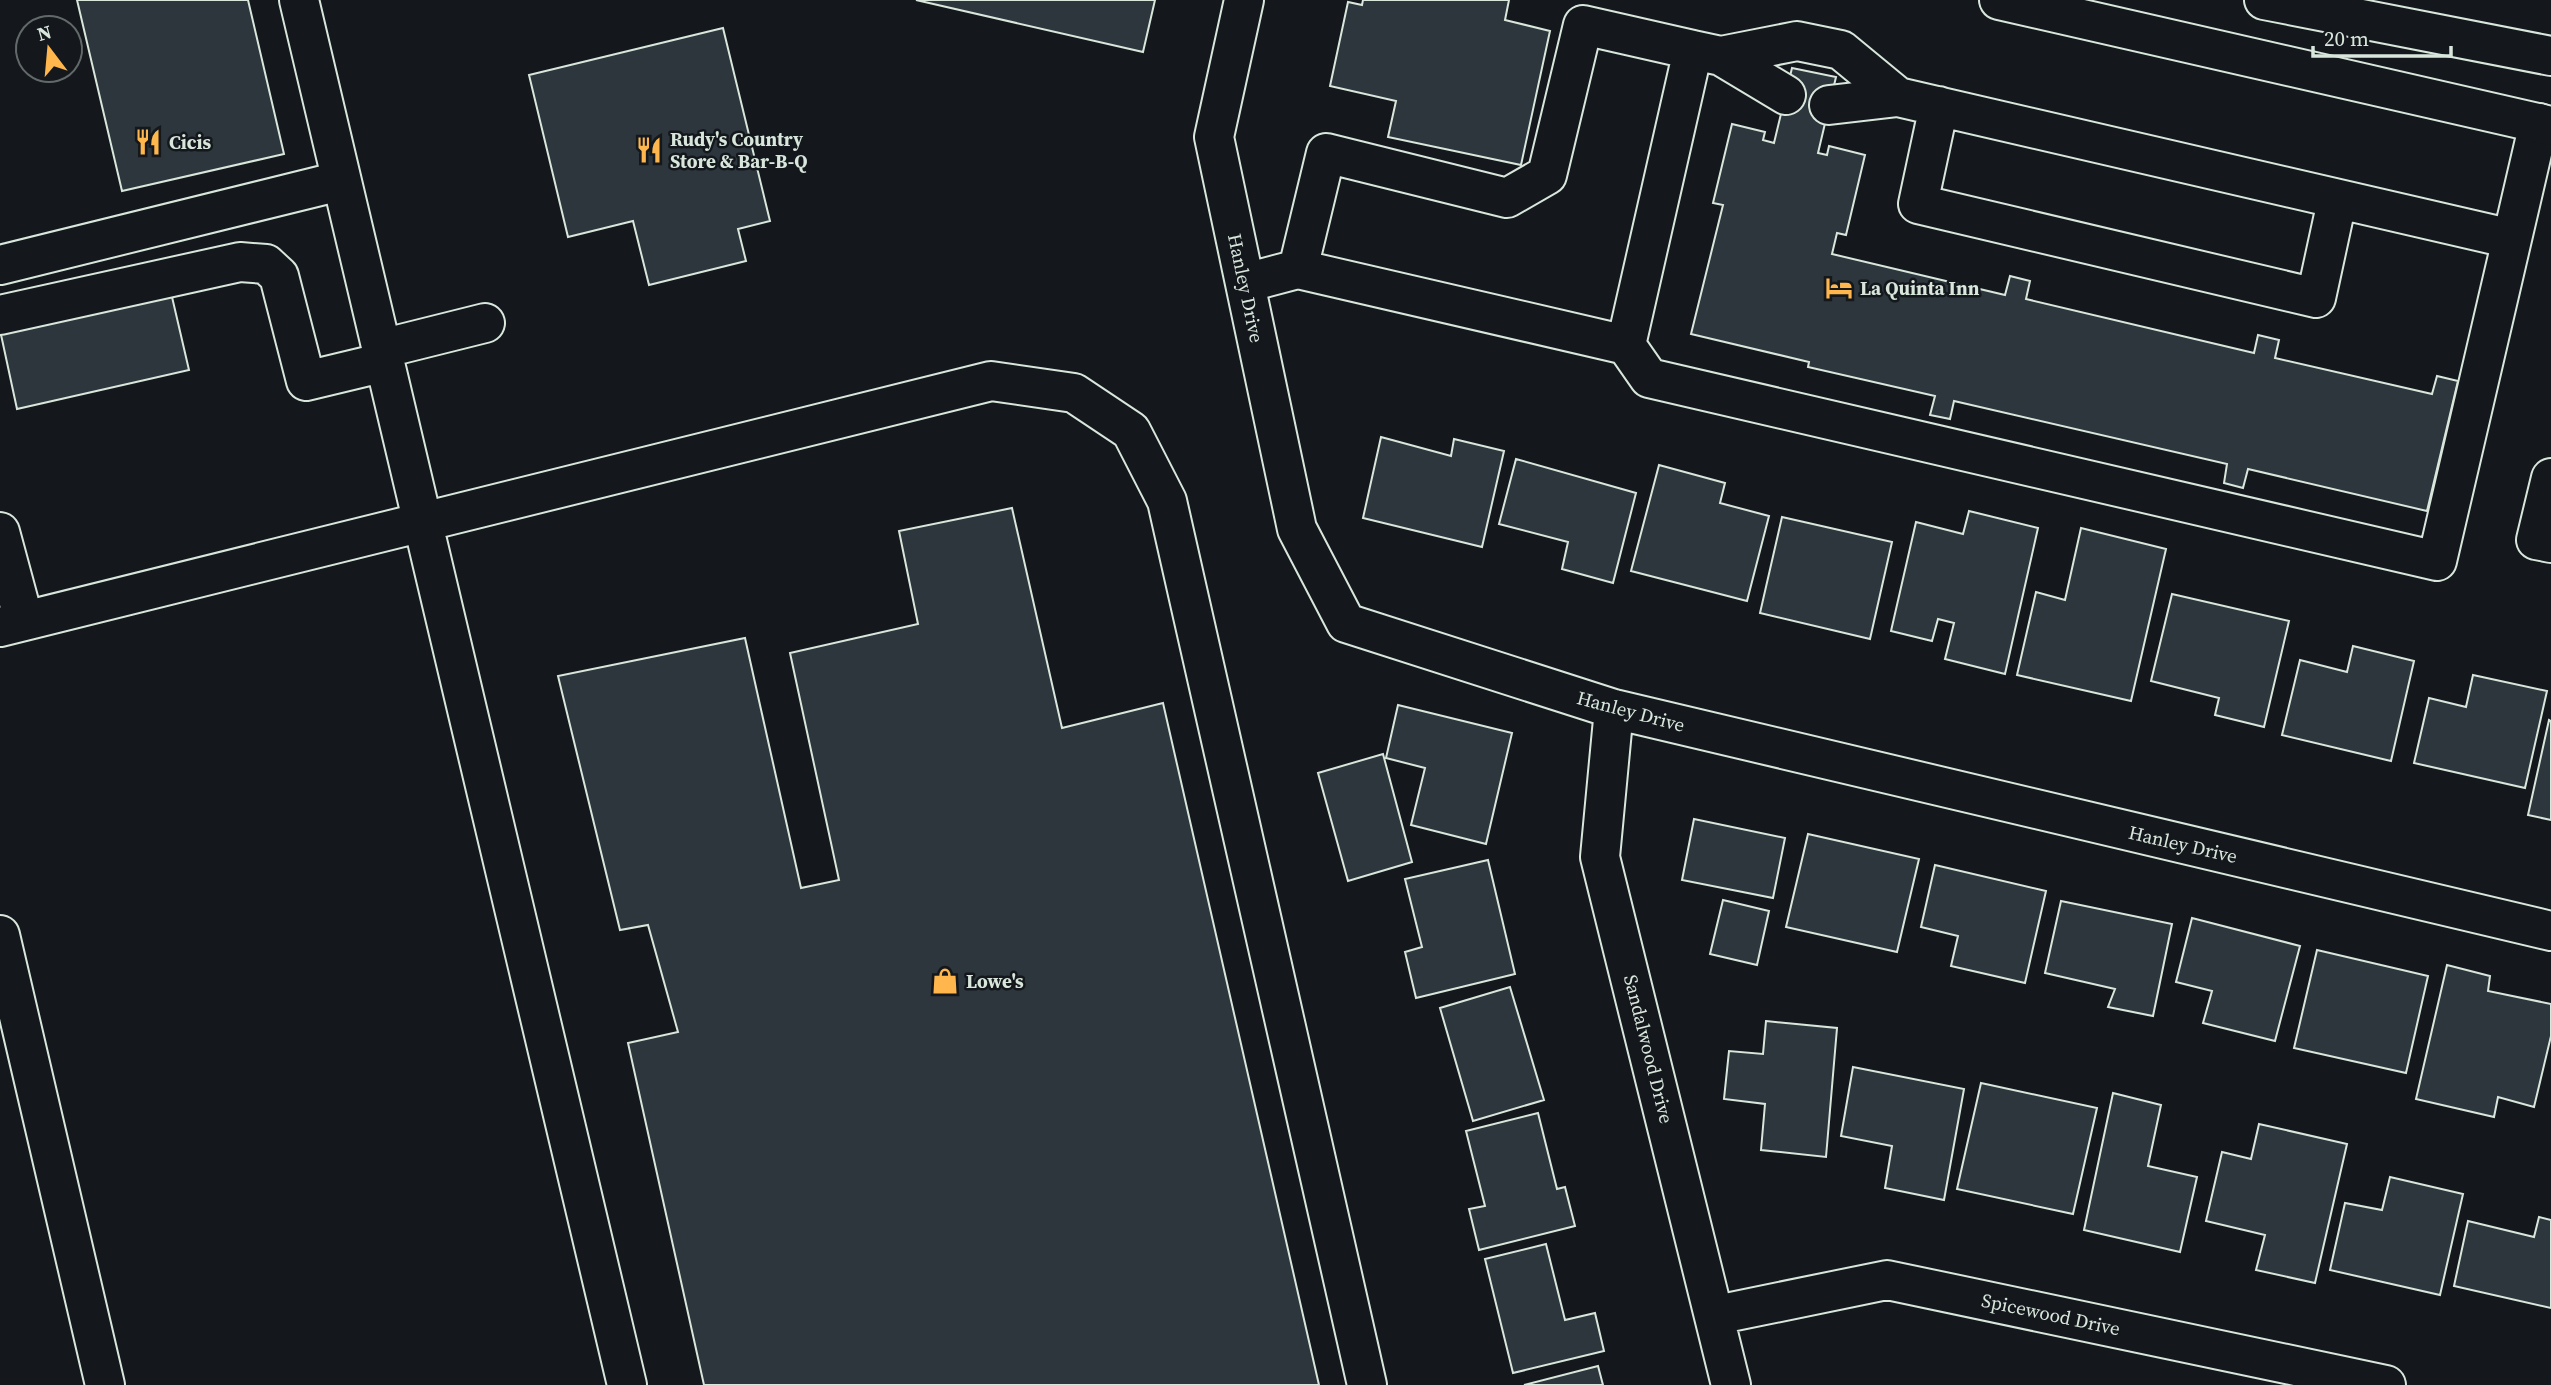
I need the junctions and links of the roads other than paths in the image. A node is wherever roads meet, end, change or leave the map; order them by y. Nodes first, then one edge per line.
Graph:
1 (299, 0) edge
2 (1244, 0) edge
3 (1998, 0) edge
4 (2264, 0) edge
5 (1578, 12) edge
6 (1707, 53) junction
7 (2551, 56) edge
8 (1786, 95) dead end
9 (1898, 97) junction
10 (1829, 105) dead end
11 (1939, 106) junction
12 (2545, 124) edge
13 (340, 181) junction
14 (2337, 201) junction
15 (2512, 239) junction
16 (0, 265) edge
17 (1298, 270) junction
18 (1245, 283) junction
19 (0, 315) edge
20 (485, 323) dead end
21 (1626, 345) junction
22 (383, 356) junction
23 (2551, 478) edge
24 (423, 520) junction
25 (0, 532) edge
26 (2551, 544) edge
27 (12, 624) edge
28 (1615, 709) junction
29 (2551, 931) edge
30 (0, 935) edge
31 (1716, 1315) junction
32 (105, 1385) edge
33 (627, 1385) edge
34 (1367, 1385) edge
35 (1731, 1385) edge
36 (2386, 1385) edge

1 - 13 main road
2 - 18 main road, Hanley Drive
3 - 12 main road
4 - 7 main road
5 - 6 main road
5 - 17 main road
6 - 8 main road
6 - 9 main road
6 - 21 main road
9 - 10 main road
9 - 11 main road
11 - 14 main road
11 - 14 main road
12 - 15 main road
13 - 16 main road
13 - 22 main road
14 - 15 main road
15 - 21 main road
17 - 18 main road
17 - 21 main road
18 - 28 main road, Hanley Drive
19 - 22 main road
20 - 22 main road
22 - 24 main road
23 - 26 main road
24 - 27 main road
24 - 33 main road
24 - 34 main road
25 - 27 main road
28 - 29 main road, Hanley Drive
28 - 31 main road, Sandalwood Drive
30 - 32 main road
31 - 35 main road, Sandalwood Drive
31 - 36 main road, Spicewood Drive

